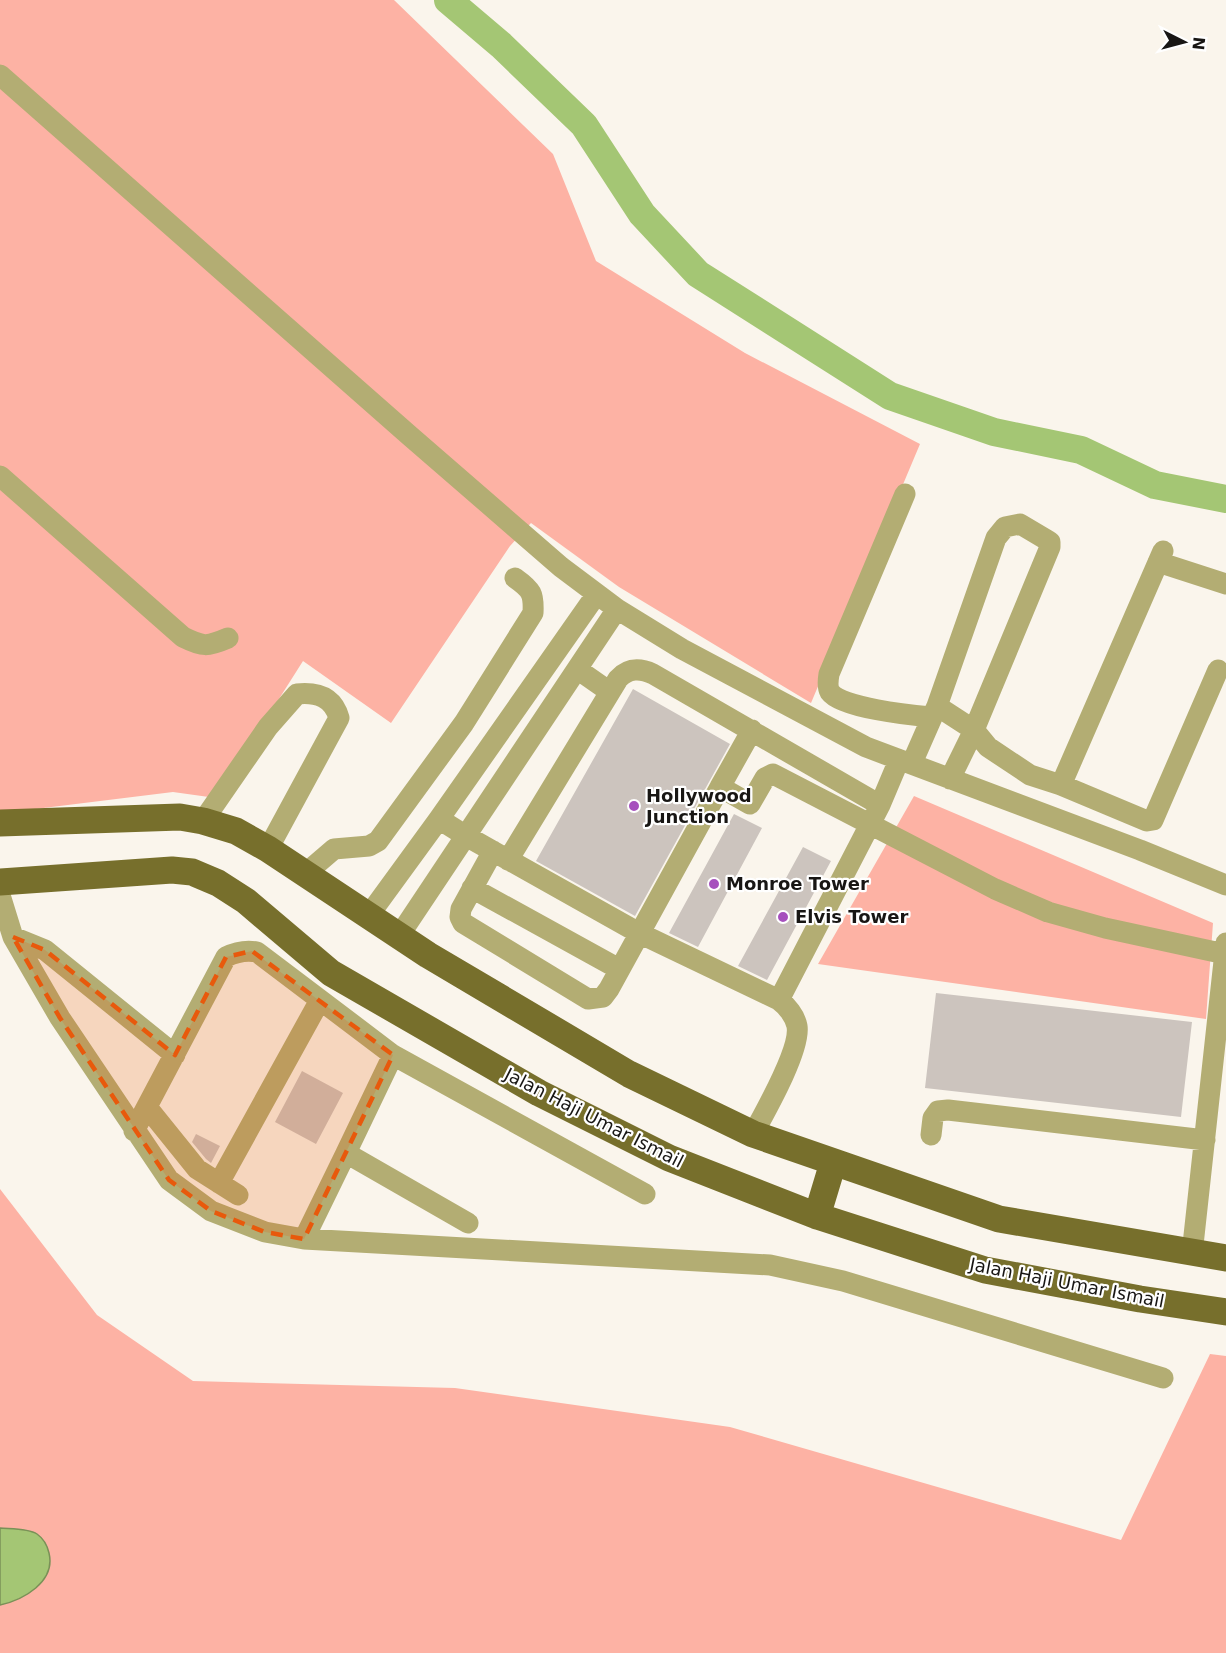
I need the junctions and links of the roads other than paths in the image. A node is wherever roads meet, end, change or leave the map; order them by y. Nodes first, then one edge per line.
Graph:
1 (0, 75) edge
2 (0, 476) edge
3 (905, 494) dead end
4 (515, 578) dead end
5 (1226, 584) edge
6 (596, 595) junction
7 (618, 609) junction
8 (228, 638) dead end
9 (577, 669) junction
10 (1218, 670) dead end
11 (610, 692) junction
12 (934, 711) junction
13 (464, 723) junction
14 (752, 730) junction
15 (974, 730) junction
16 (450, 743) junction
17 (492, 743) junction
18 (906, 761) junction
19 (477, 764) junction
20 (950, 779) junction
21 (1061, 785) junction
22 (720, 787) junction
23 (880, 805) junction
24 (439, 819) junction
25 (203, 821) junction
26 (0, 824) edge
27 (870, 825) junction
28 (466, 836) junction
29 (268, 849) junction
30 (501, 855) junction
31 (306, 873) junction
32 (0, 882) edge
33 (1226, 885) edge
34 (472, 888) junction
35 (0, 895) edge
36 (369, 915) junction
37 (639, 933) junction
38 (399, 936) junction
39 (13, 937) junction
40 (1225, 949) edge
41 (619, 969) junction
42 (320, 1000) junction
43 (778, 1000) junction
44 (174, 1055) junction
45 (393, 1055) junction
46 (147, 1107) junction
47 (134, 1131) junction
48 (753, 1134) junction
49 (931, 1135) dead end
50 (1205, 1140) junction
51 (346, 1153) junction
52 (833, 1163) junction
53 (219, 1183) junction
54 (645, 1194) dead end
55 (238, 1195) dead end
56 (817, 1216) junction
57 (468, 1223) dead end
58 (304, 1239) junction
59 (1192, 1254) junction
60 (1226, 1258) edge
61 (1226, 1312) edge
62 (1163, 1378) dead end

1 - 6 street
2 - 8 street
3 - 12 street
4 - 13 street
5 - 21 street
6 - 7 street
6 - 17 street
7 - 9 street
7 - 18 street
9 - 11 street
9 - 28 street
10 - 21 street
11 - 14 street
11 - 30 street
12 - 15 street
12 - 15 street
12 - 18 street
13 - 16 street
13 - 17 street
14 - 22 street
14 - 23 street
15 - 20 street
15 - 21 street
16 - 19 street
16 - 31 street
17 - 19 street
18 - 20 street
18 - 23 street
19 - 24 street
20 - 33 street
22 - 27 street
22 - 37 street
23 - 27 street
24 - 28 street
24 - 36 street
25 - 26 main road
25 - 29 main road
25 - 29 street
27 - 40 street
27 - 43 street
28 - 30 street
28 - 38 street
29 - 31 main road
30 - 34 street
30 - 37 street
31 - 36 main road
32 - 56 main road, Jalan Haji Umar Ismail
34 - 41 street
34 - 41 street
35 - 39 street
36 - 38 main road
37 - 41 street
37 - 43 street
38 - 48 main road
39 - 44 street
39 - 47 street
40 - 50 street
42 - 44 street
42 - 45 street
42 - 53 street
43 - 48 street
44 - 46 street
45 - 51 street
45 - 54 street
46 - 47 street
46 - 53 street
47 - 58 street
48 - 52 main road
49 - 50 street
50 - 59 street
51 - 57 street
51 - 58 street
52 - 56 main road
52 - 59 main road
53 - 55 street
56 - 61 main road, Jalan Haji Umar Ismail
58 - 62 street
59 - 60 main road

